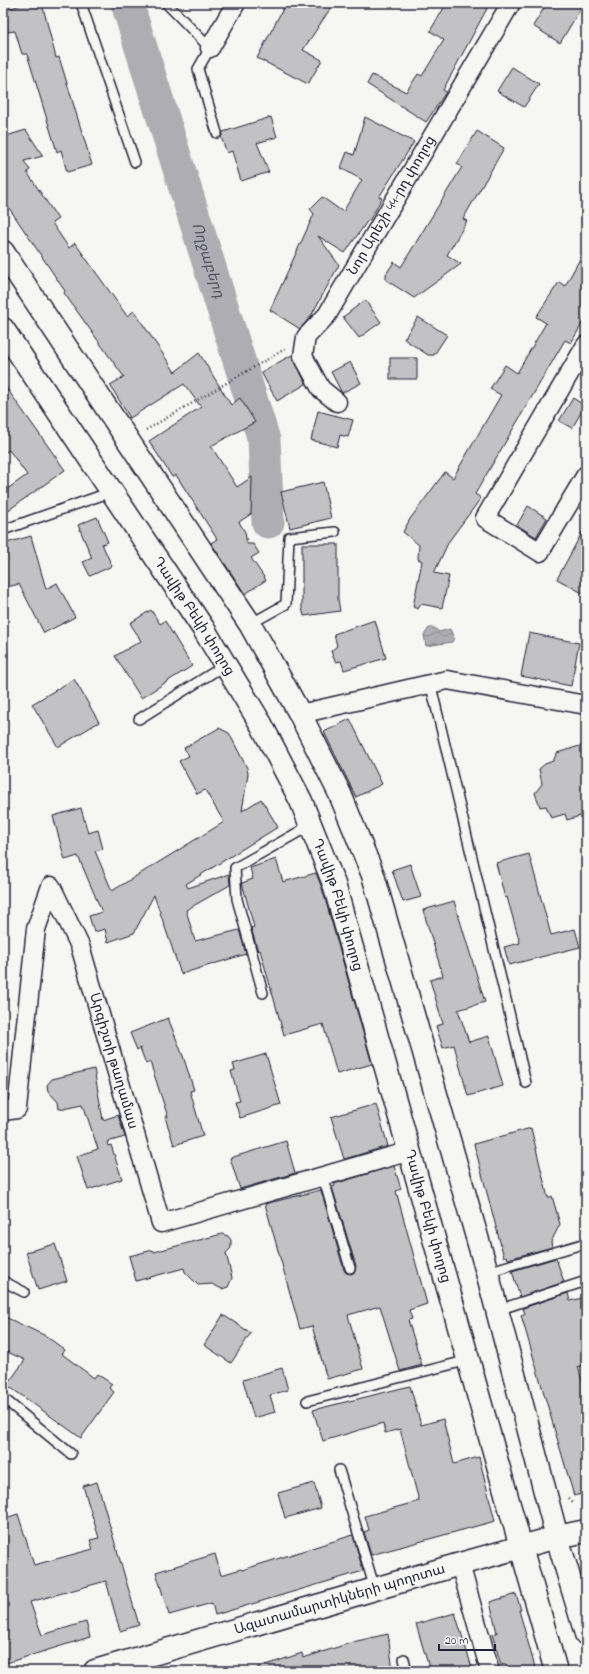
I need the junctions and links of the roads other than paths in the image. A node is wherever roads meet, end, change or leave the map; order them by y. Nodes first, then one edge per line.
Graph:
1 (81, 3) edge
2 (166, 3) edge
3 (236, 3) edge
4 (510, 3) edge
5 (210, 48) junction
6 (217, 133) dead end
7 (135, 162) dead end
8 (3, 252) edge
9 (3, 329) edge
10 (586, 346) edge
11 (337, 402) dead end
12 (586, 475) edge
13 (112, 492) junction
14 (3, 530) edge
15 (335, 532) dead end
16 (250, 624) junction
17 (225, 665) junction
18 (430, 682) junction
19 (586, 705) edge
20 (300, 714) junction
21 (139, 719) dead end
22 (311, 825) junction
23 (263, 993) dead end
24 (526, 1083) dead end
25 (3, 1111) edge
26 (410, 1151) junction
27 (323, 1177) junction
28 (586, 1243) edge
29 (350, 1268) dead end
30 (487, 1272) junction
31 (3, 1282) edge
32 (586, 1282) edge
33 (24, 1292) dead end
34 (498, 1310) junction
35 (469, 1360) junction
36 (3, 1398) edge
37 (307, 1402) dead end
38 (71, 1454) dead end
39 (339, 1470) dead end
40 (586, 1531) edge
41 (557, 1537) junction
42 (521, 1547) junction
43 (460, 1564) junction
44 (375, 1588) junction
45 (586, 1634) edge
46 (404, 1660) dead end
47 (95, 1671) edge
48 (407, 1671) edge
49 (490, 1671) edge
50 (556, 1671) edge

1 - 7 lane
2 - 5 lane
3 - 5 street
4 - 11 street, Նոր Արեշի 44-րդ փողոց
5 - 6 lane
8 - 16 main road
9 - 13 main road, Դավիթ Բեկի փողոց
10 - 12 street
13 - 14 lane
13 - 17 main road, Դավիթ Բեկի փողոց
15 - 16 lane
16 - 20 main road
17 - 21 lane
17 - 22 main road, Դավիթ Բեկի փողոց
18 - 19 street
18 - 20 street
18 - 24 lane
20 - 30 main road
22 - 23 lane
22 - 26 main road, Դավիթ Բեկի փողոց
25 - 27 street, Արգիշտի թաղամաս
26 - 27 street, Արգիշտի թաղամաս
26 - 35 main road, Դավիթ Բեկի փողոց
27 - 29 lane
28 - 30 lane
30 - 34 main road
31 - 33 lane
32 - 34 lane
34 - 41 main road
35 - 37 lane
35 - 42 main road, Դավիթ Բեկի փողոց
36 - 38 lane
39 - 44 lane
40 - 41 main road, Ազատամարտիկների պողոտա
41 - 42 main road, Ազատամարտիկների պողոտա
41 - 45 main road
42 - 43 main road, Ազատամարտիկների պողոտա
42 - 50 main road, Դավիթ Բեկի փողոց
43 - 44 main road, Ազատամարտիկների պողոտա
43 - 49 street
44 - 47 main road, Ազատամարտիկների պողոտա
46 - 48 lane

